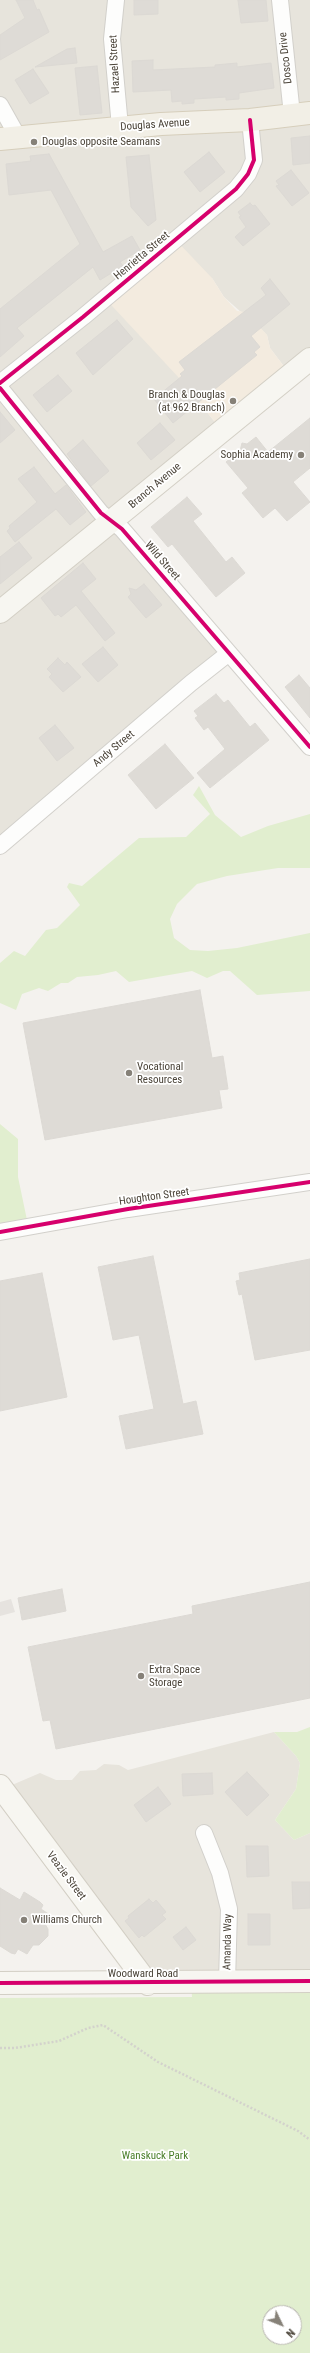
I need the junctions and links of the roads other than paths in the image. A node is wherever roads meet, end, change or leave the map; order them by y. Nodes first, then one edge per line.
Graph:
1 (116, 0) edge
2 (280, 0) edge
3 (0, 105) edge
4 (301, 114) edge
5 (250, 120) junction
6 (120, 127) junction
7 (9, 138) edge
8 (310, 359) edge
9 (0, 383) edge
10 (0, 388) edge
11 (112, 521) junction
12 (0, 612) edge
13 (229, 653) junction
14 (310, 746) edge
15 (0, 846) edge
16 (310, 1182) edge
17 (0, 1232) edge
18 (0, 1786) edge
19 (204, 1833) dead end
20 (310, 1981) edge
21 (227, 1982) junction
22 (0, 1983) edge
23 (148, 1984) junction

1 - 6 street, Hazael Street
2 - 4 street, Dosco Drive
3 - 7 street
4 - 5 main road, Douglas Avenue
5 - 6 main road, Douglas Avenue
5 - 9 street, Henrietta Street
6 - 7 main road, Douglas Avenue
8 - 11 street, Branch Avenue
10 - 11 street, Wild Street
11 - 12 street, Branch Avenue
11 - 13 street, Wild Street
13 - 14 street, Wild Street
13 - 15 street, Andy Street
16 - 17 street, Houghton Street
18 - 23 street, Veazie Street
19 - 21 street, Amanda Way
20 - 21 street, Woodward Road
21 - 23 street, Woodward Road
22 - 23 street, Woodward Road

